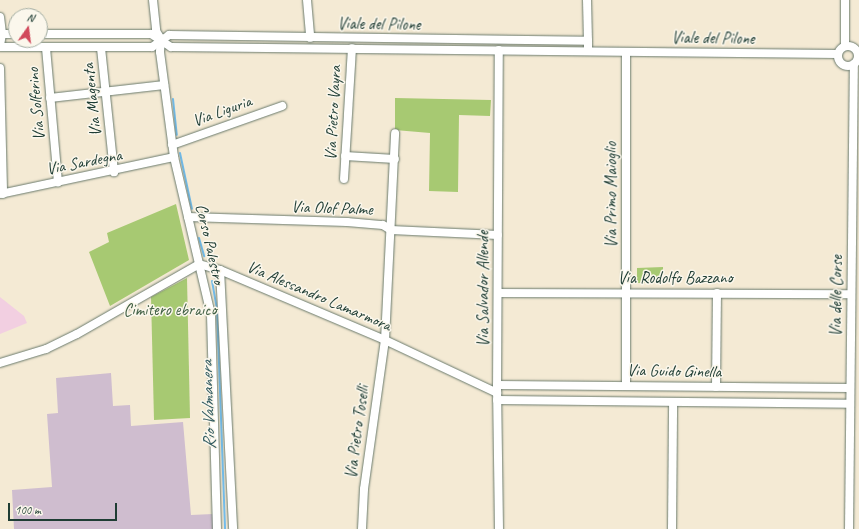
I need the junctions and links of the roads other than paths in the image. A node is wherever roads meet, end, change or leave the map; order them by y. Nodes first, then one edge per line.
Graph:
1 (153, 0) edge
2 (307, 0) edge
3 (586, 0) edge
4 (845, 0) edge
5 (0, 17) edge
6 (1, 34) edge
7 (48, 34) edge
8 (310, 38) junction
9 (161, 40) junction
10 (588, 41) junction
11 (0, 46) edge
12 (845, 46) junction
13 (46, 48) edge
14 (48, 48) edge
15 (101, 48) junction
16 (352, 48) junction
17 (500, 50) junction
18 (588, 51) junction
19 (626, 52) junction
20 (838, 54) junction
21 (857, 59) edge
22 (0, 68) edge
23 (164, 85) junction
24 (106, 92) junction
25 (50, 98) junction
26 (282, 106) dead end
27 (395, 133) dead end
28 (172, 145) junction
29 (345, 156) junction
30 (174, 158) junction
31 (395, 159) junction
32 (114, 172) junction
33 (344, 179) dead end
34 (58, 182) junction
35 (1, 194) edge
36 (188, 217) junction
37 (391, 230) junction
38 (498, 235) junction
39 (199, 264) junction
40 (220, 270) junction
41 (499, 293) junction
42 (626, 293) junction
43 (717, 293) junction
44 (851, 294) junction
45 (385, 340) junction
46 (0, 363) edge
47 (626, 386) junction
48 (716, 387) junction
49 (850, 388) junction
50 (497, 393) junction
51 (673, 402) junction
52 (850, 404) junction
53 (217, 529) edge
54 (233, 529) edge
55 (362, 529) edge
56 (499, 529) edge
57 (672, 529) edge
58 (849, 529) edge

1 - 9 street, Corso Palestro
2 - 8 street
3 - 10 street
4 - 12 street
5 - 6 street
6 - 11 street
7 - 9 street, Viale del Pilone
8 - 9 street, Viale del Pilone
8 - 10 street, Viale del Pilone
9 - 15 street, Viale del Pilone
9 - 16 street, Viale del Pilone
9 - 23 street, Corso Palestro
10 - 18 street
12 - 20 street
12 - 21 street
13 - 25 street, Via Solferino
14 - 15 street, Viale del Pilone
15 - 24 street, Via Magenta
16 - 17 street, Viale del Pilone
16 - 29 street, Via Pietro Vayra
17 - 18 street, Viale del Pilone
17 - 38 street, Via Salvador Allende
18 - 19 street, Viale del Pilone
19 - 20 street, Viale del Pilone
19 - 42 street, Via Primo Maioglio
20 - 21 street
21 - 44 street, Via delle Corse
22 - 35 street
23 - 24 street
23 - 28 street, Corso Palestro
24 - 25 street
24 - 32 street, Via Magenta
25 - 34 street, Via Solferino
26 - 28 street, Via Liguria
27 - 31 street, Via Pietro Toselli
28 - 30 street, Corso Palestro
29 - 31 street
29 - 33 street, Via Pietro Vayra
30 - 32 street, Via Sardegna
30 - 36 street, Corso Palestro
31 - 37 street, Via Pietro Toselli
32 - 34 street, Via Sardegna
34 - 35 street, Via Sardegna
36 - 37 street, Via Olof Palme
36 - 39 street, Corso Palestro
37 - 38 street, Via Olof Palme
37 - 45 street, Via Pietro Toselli
38 - 41 street, Via Salvador Allende
39 - 40 street, Via Alessandro Lamarmora
39 - 46 street
39 - 53 street, Corso Palestro
40 - 45 street, Via Alessandro Lamarmora
40 - 54 street
41 - 42 street, Via Rodolfo Bazzano
41 - 50 street, Via Salvador Allende
42 - 43 street, Via Rodolfo Bazzano
42 - 47 street, Via Primo Maioglio
43 - 44 street, Via Rodolfo Bazzano
43 - 48 street
44 - 49 street, Via delle Corse
45 - 50 street, Via Alessandro Lamarmora
45 - 55 street, Via Pietro Toselli
47 - 48 street, Via Guido Ginella
47 - 50 street, Via Guido Ginella
48 - 49 street, Via Guido Ginella
49 - 52 street, Via delle Corse
50 - 51 street, Via Guido Ginella
50 - 56 street, Via Salvador Allende
51 - 52 street, Via Guido Ginella
51 - 57 street, Via Guido Ginella
52 - 58 street, Via delle Corse

